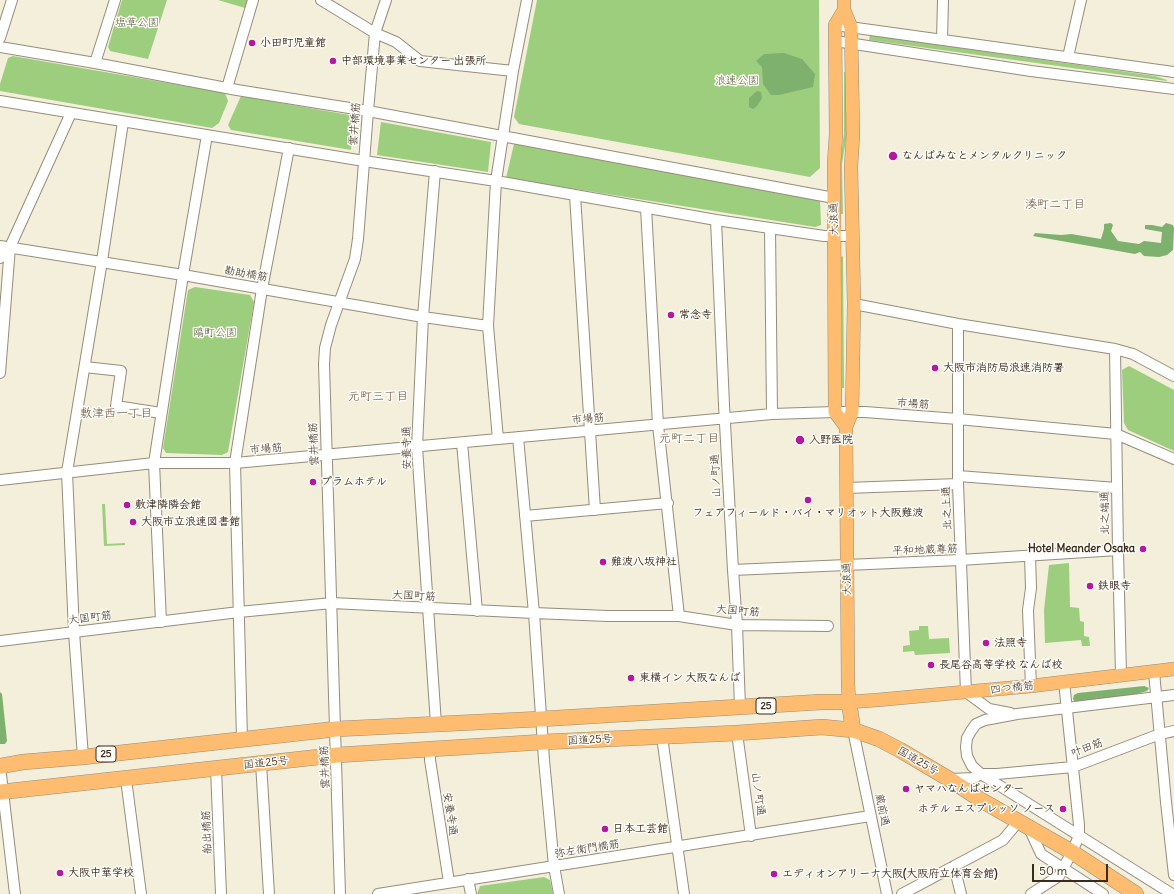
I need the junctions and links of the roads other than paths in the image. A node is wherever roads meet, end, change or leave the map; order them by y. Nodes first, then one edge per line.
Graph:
1 (12, 0) edge
2 (115, 0) edge
3 (253, 0) edge
4 (322, 0) edge
5 (386, 0) edge
6 (527, 0) edge
7 (943, 0) edge
8 (1081, 0) edge
9 (844, 5) edge
10 (835, 25) junction
11 (851, 27) junction
12 (375, 33) junction
13 (0, 38) edge
14 (942, 40) junction
15 (836, 41) junction
16 (852, 43) junction
17 (0, 47) edge
18 (1068, 57) junction
19 (95, 63) junction
20 (513, 71) junction
21 (1174, 72) edge
22 (227, 88) junction
23 (1174, 89) edge
24 (0, 101) edge
25 (368, 110) junction
26 (71, 113) junction
27 (123, 122) junction
28 (207, 135) junction
29 (502, 136) junction
30 (289, 148) junction
31 (364, 161) junction
32 (435, 172) junction
33 (496, 181) junction
34 (575, 195) junction
35 (834, 198) junction
36 (646, 208) junction
37 (716, 220) junction
38 (770, 228) junction
39 (834, 236) junction
40 (852, 236) junction
41 (5, 246) edge
42 (0, 258) edge
43 (102, 261) junction
44 (183, 275) junction
45 (262, 289) junction
46 (340, 302) junction
47 (854, 304) junction
48 (423, 317) junction
49 (958, 324) junction
50 (488, 326) junction
51 (1115, 349) junction
52 (85, 367) junction
53 (0, 373) edge
54 (1174, 376) edge
55 (835, 412) junction
56 (852, 412) junction
57 (161, 413) junction
58 (772, 414) junction
59 (725, 419) junction
60 (958, 419) junction
61 (658, 425) junction
62 (846, 427) junction
63 (590, 432) junction
64 (1116, 434) junction
65 (518, 437) junction
66 (498, 439) junction
67 (462, 443) junction
68 (417, 447) junction
69 (327, 456) junction
70 (1174, 459) edge
71 (154, 463) junction
72 (235, 463) junction
73 (67, 472) junction
74 (0, 480) edge
75 (958, 480) junction
76 (846, 488) junction
77 (1117, 488) junction
78 (668, 503) junction
79 (595, 510) junction
80 (525, 516) junction
81 (1118, 550) junction
82 (1030, 556) junction
83 (960, 560) junction
84 (847, 565) junction
85 (733, 570) junction
86 (332, 603) junction
87 (428, 608) junction
88 (477, 611) junction
89 (239, 612) junction
90 (534, 613) junction
91 (679, 616) junction
92 (161, 622) junction
93 (737, 624) junction
94 (828, 626) dead end
95 (74, 632) junction
96 (0, 641) edge
97 (1174, 669) edge
98 (1154, 672) junction
99 (1122, 676) junction
100 (1064, 682) junction
101 (1031, 686) junction
102 (966, 692) junction
103 (1174, 694) edge
104 (1156, 697) junction
105 (849, 702) junction
106 (740, 707) junction
107 (1066, 708) junction
108 (1017, 714) junction
109 (541, 719) junction
110 (436, 724) junction
111 (336, 729) junction
112 (853, 730) junction
113 (1174, 731) edge
114 (737, 733) junction
115 (1160, 734) junction
116 (662, 737) junction
117 (242, 739) junction
118 (543, 742) junction
119 (430, 750) junction
120 (337, 755) junction
121 (83, 757) junction
122 (261, 763) junction
123 (0, 766) edge
124 (1073, 766) junction
125 (216, 768) junction
126 (981, 774) junction
127 (126, 779) junction
128 (950, 779) junction
129 (2, 792) edge
130 (1170, 801) edge
131 (870, 816) junction
132 (1024, 825) junction
133 (751, 836) junction
134 (1079, 836) junction
135 (677, 847) junction
136 (1072, 852) junction
137 (554, 866) junction
138 (954, 866) junction
139 (1063, 869) junction
140 (1174, 875) edge
141 (468, 879) junction
142 (449, 882) junction
143 (1171, 890) edge
144 (396, 892) edge
145 (15, 894) edge
146 (141, 894) edge
147 (222, 894) edge
148 (269, 894) edge
149 (340, 894) edge
150 (378, 894) edge
151 (471, 894) edge
152 (559, 894) edge
153 (684, 894) edge
154 (887, 894) edge
155 (902, 894) edge
156 (961, 894) edge
157 (1031, 894) edge
158 (1104, 894) edge
159 (1136, 894) edge

1 - 13 street
2 - 19 street
3 - 22 street
4 - 12 street
5 - 12 street, 雲井橋筋
6 - 20 street
7 - 14 street
8 - 18 street
9 - 10 main road, 大浪通
9 - 11 main road, 大浪通
10 - 11 street
10 - 15 main road, 大浪通
11 - 14 street
11 - 16 main road, 大浪通
12 - 20 street
12 - 25 street, 雲井橋筋
14 - 18 street
15 - 16 street
15 - 35 main road, 大浪通
16 - 23 street
16 - 40 main road, 大浪通
17 - 19 street
18 - 21 street
19 - 22 street
20 - 29 street
22 - 25 street
24 - 26 street
25 - 29 street
25 - 31 street, 雲井橋筋
26 - 27 street
26 - 41 street
27 - 28 street
27 - 43 street
28 - 30 street
28 - 44 street
29 - 33 street
29 - 35 street
30 - 31 street
30 - 45 street
31 - 32 street
31 - 46 street, 雲井橋筋
32 - 33 street
32 - 48 street, 安養寺通
33 - 34 street
33 - 50 street
34 - 36 street
34 - 63 street
35 - 39 main road, 大浪通
36 - 37 street
36 - 61 street
37 - 38 street
37 - 59 street, 山ノ町通
38 - 39 street
38 - 58 street
39 - 40 street
39 - 55 main road, 大浪通
40 - 47 main road, 大浪通
41 - 42 street
41 - 43 street, 勘助橋筋
41 - 53 street
43 - 44 street, 勘助橋筋
43 - 52 street
44 - 45 street, 勘助橋筋
44 - 57 street
45 - 46 street, 勘助橋筋
45 - 72 street
46 - 48 street, 勘助橋筋
46 - 69 street, 雲井橋筋
47 - 49 street
47 - 56 main road, 大浪通
48 - 50 street, 勘助橋筋
48 - 68 street, 安養寺通
49 - 51 street
49 - 60 street, 北之上通
50 - 66 street
51 - 54 street
51 - 64 street, 北之端通
52 - 57 street
52 - 73 street
55 - 56 street, 市場筋
55 - 58 street, 市場筋
55 - 62 main road
56 - 60 street, 市場筋
56 - 62 main road, 大浪通
57 - 71 street
58 - 59 street, 市場筋
59 - 61 street, 市場筋
59 - 85 street, 山ノ町通
60 - 64 street, 市場筋
60 - 75 street, 北之上通
61 - 63 street, 市場筋
61 - 78 street
62 - 76 main road, 大浪通
63 - 65 street, 市場筋
63 - 79 street
64 - 70 street, 市場筋
64 - 77 street, 北之端通
65 - 66 street, 市場筋
65 - 80 street
66 - 67 street, 市場筋
67 - 68 street, 市場筋
67 - 88 street
68 - 69 street, 市場筋
68 - 87 street, 安養寺通
69 - 72 street, 市場筋
69 - 86 street, 雲井橋筋
71 - 72 street, 市場筋
71 - 73 street, 市場筋
71 - 92 street
72 - 89 street
73 - 74 street, 市場筋
73 - 95 street
75 - 76 street
75 - 77 street
75 - 83 street, 北之上通
76 - 84 main road, 大浪通
77 - 81 street, 北之端通
78 - 79 street
78 - 91 street
79 - 80 street
80 - 90 street
81 - 82 street, 平和地蔵尊筋
81 - 99 street, 北之端通
82 - 83 street, 平和地蔵尊筋
82 - 101 street
83 - 84 street, 平和地蔵尊筋
83 - 102 street, 北之上通
84 - 85 street, 平和地蔵尊筋
84 - 105 main road, 大浪通
85 - 93 street, 山ノ町通
86 - 87 street, 大国町筋
86 - 89 street, 大国町筋
86 - 111 street, 雲井橋筋
87 - 88 street, 大国町筋
87 - 110 street, 安養寺通
88 - 90 street, 大国町筋
89 - 92 street, 大国町筋
89 - 117 street
90 - 91 street, 大国町筋
90 - 109 street
91 - 93 street, 大国町筋
92 - 95 street, 大国町筋
93 - 94 street, 大国町筋
93 - 106 street, 山ノ町通
95 - 96 street, 大国町筋
95 - 121 street
97 - 98 main road, 四つ橋筋
98 - 99 main road, 四つ橋筋
98 - 104 street
99 - 100 main road, 四つ橋筋
100 - 101 main road, 四つ橋筋
100 - 107 street
101 - 102 main road, 四つ橋筋
102 - 105 main road, 四つ橋筋
102 - 108 street
103 - 104 street
104 - 107 street
104 - 115 street
105 - 106 highway, 25
105 - 112 highway, 大浪通
106 - 109 highway, 25
107 - 108 street
107 - 124 street
108 - 126 street
109 - 110 highway, 25
109 - 118 street
110 - 111 highway, 25
111 - 117 highway, 25
111 - 120 street, 雲井橋筋
112 - 114 highway, 国道25号 / 25
112 - 128 highway, 国道25号 / 25
112 - 131 street, 蔵前通
113 - 115 street, 叶田筋
114 - 116 highway, 国道25号 / 25
114 - 133 street, 山ノ町通
115 - 124 street, 叶田筋
115 - 130 street
116 - 118 highway, 国道25号 / 25
116 - 135 street
117 - 121 highway, 25
118 - 119 highway, 国道25号 / 25
118 - 137 street
119 - 120 highway, 国道25号 / 25
119 - 142 street, 安養寺通
120 - 122 highway, 国道25号 / 25
120 - 149 street, 雲井橋筋
121 - 123 highway, 25
122 - 125 highway, 国道25号 / 25
122 - 148 street
123 - 129 street
124 - 126 street, 叶田筋
124 - 134 street
125 - 127 highway, 国道25号 / 25
125 - 147 street, 船出橋筋
126 - 128 street, 叶田筋
126 - 134 street
127 - 129 highway, 国道25号 / 25
127 - 146 street
128 - 132 highway, 国道25号 / 25
129 - 145 street
130 - 140 street
131 - 133 street, 弥左衛門橋筋
131 - 154 street, 蔵前通
132 - 136 highway, 国道25号 / 25
132 - 138 street
132 - 139 street
133 - 135 street, 弥左衛門橋筋
134 - 136 street
134 - 143 street
135 - 137 street, 弥左衛門橋筋
135 - 153 street
136 - 139 street
136 - 159 highway, 国道25号 / 25
137 - 141 street, 弥左衛門橋筋
137 - 152 street
138 - 155 street
138 - 156 street
139 - 157 street
139 - 158 street
141 - 142 street, 弥左衛門橋筋
141 - 151 street
142 - 144 street, 弥左衛門橋筋
144 - 150 street, 弥左衛門橋筋

